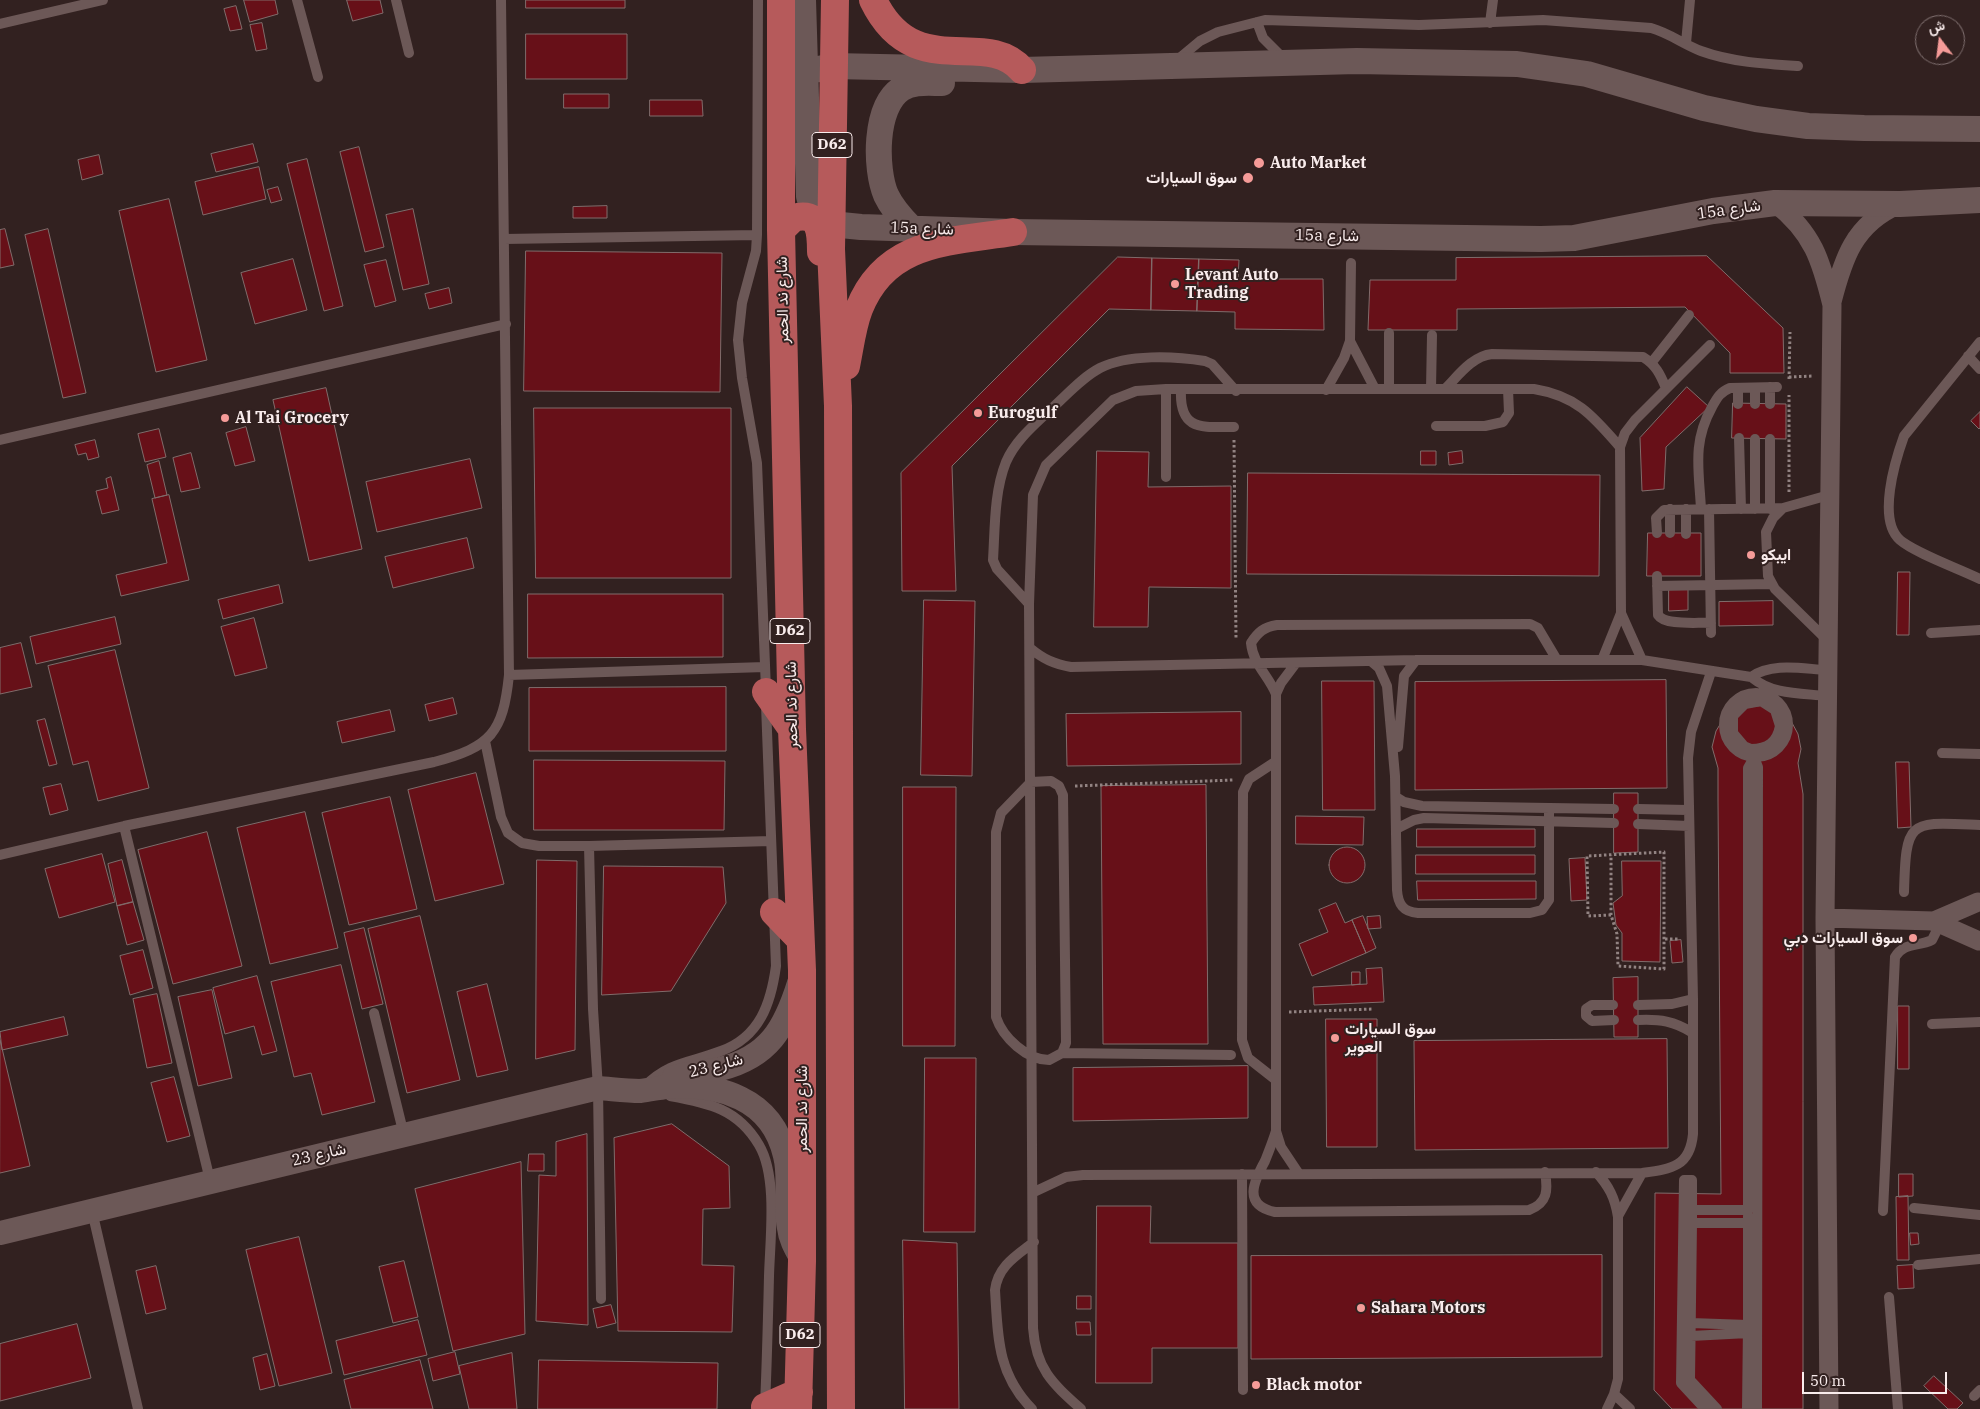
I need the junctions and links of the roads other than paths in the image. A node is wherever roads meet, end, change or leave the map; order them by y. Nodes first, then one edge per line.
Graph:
1 (103, 0) edge
2 (297, 0) edge
3 (396, 0) edge
4 (501, 0) edge
5 (758, 0) edge
6 (781, 0) edge
7 (803, 0) edge
8 (873, 0) edge
9 (1493, 0) edge
10 (1690, 0) edge
11 (829, 3) edge
12 (1257, 22) junction
13 (1490, 23) junction
14 (0, 24) edge
15 (1686, 43) junction
16 (409, 53) dead end
17 (1290, 62) junction
18 (834, 66) junction
19 (1170, 66) junction
20 (1798, 66) dead end
21 (1022, 70) junction
22 (806, 73) junction
23 (318, 77) dead end
24 (782, 91) junction
25 (1980, 130) edge
26 (1980, 200) edge
27 (1775, 203) junction
28 (1900, 204) junction
29 (831, 224) junction
30 (912, 229) junction
31 (769, 232) junction
32 (1013, 232) junction
33 (504, 239) junction
34 (1351, 264) dead end
35 (1832, 306) junction
36 (1689, 315) dead end
37 (506, 324) junction
38 (1389, 333) dead end
39 (1432, 335) dead end
40 (1350, 341) junction
41 (1980, 342) edge
42 (1710, 345) dead end
43 (1968, 356) junction
44 (1652, 362) junction
45 (1980, 369) edge
46 (1666, 388) junction
47 (1738, 388) junction
48 (1755, 388) junction
49 (1166, 389) junction
50 (1181, 389) junction
51 (1375, 389) junction
52 (1389, 389) junction
53 (1430, 389) junction
54 (1445, 389) junction
55 (1508, 389) junction
56 (1326, 390) junction
57 (1236, 391) junction
58 (1738, 404) dead end
59 (1755, 404) dead end
60 (1770, 404) dead end
61 (838, 406) junction
62 (1436, 426) dead end
63 (1234, 427) road end
64 (1739, 438) dead end
65 (1755, 439) dead end
66 (1770, 439) dead end
67 (0, 440) edge
68 (1620, 447) junction
69 (1166, 476) dead end
70 (1830, 495) junction
71 (1786, 508) junction
72 (1670, 509) junction
73 (1686, 509) junction
74 (1705, 509) junction
75 (1741, 509) junction
76 (1755, 509) junction
77 (1770, 509) junction
78 (1657, 533) dead end
79 (1670, 533) dead end
80 (1686, 534) dead end
81 (837, 554) junction
82 (1980, 579) edge
83 (1771, 584) junction
84 (1710, 585) junction
85 (1029, 604) junction
86 (1621, 613) junction
87 (1980, 630) edge
88 (1931, 633) dead end
89 (1828, 641) junction
90 (1030, 648) junction
91 (1416, 660) junction
92 (1557, 660) junction
93 (1602, 660) junction
94 (1642, 660) junction
95 (1372, 662) junction
96 (1296, 663) junction
97 (1256, 664) junction
98 (1827, 670) junction
99 (1711, 672) junction
100 (509, 674) junction
101 (1751, 677) junction
102 (765, 680) junction
103 (1276, 694) junction
104 (1827, 696) junction
105 (792, 729) junction
106 (485, 741) junction
107 (1942, 753) dead end
108 (1980, 754) edge
109 (1754, 758) junction
110 (1275, 762) junction
111 (1396, 776) junction
112 (1031, 782) junction
113 (1396, 797) junction
114 (1548, 808) junction
115 (1614, 809) dead end
116 (1638, 809) dead end
117 (1688, 810) junction
118 (1548, 820) junction
119 (1614, 823) dead end
120 (1638, 824) dead end
121 (1980, 825) edge
122 (124, 826) junction
123 (1689, 826) junction
124 (1396, 829) junction
125 (772, 841) junction
126 (589, 846) junction
127 (0, 855) edge
128 (1904, 892) dead end
129 (1979, 900) edge
130 (774, 912) junction
131 (1825, 918) junction
132 (1934, 921) junction
133 (800, 939) junction
134 (1979, 942) edge
135 (802, 970) junction
136 (1693, 999) junction
137 (1613, 1005) dead end
138 (1638, 1005) dead end
139 (374, 1013) dead end
140 (1614, 1020) dead end
141 (1638, 1020) dead end
142 (1980, 1022) edge
143 (1932, 1024) dead end
144 (1693, 1033) junction
145 (1062, 1053) junction
146 (1231, 1055) dead end
147 (1033, 1057) junction
148 (1276, 1080) junction
149 (598, 1088) junction
150 (640, 1091) junction
151 (1276, 1131) junction
152 (404, 1135) junction
153 (1546, 1172) junction
154 (1596, 1172) junction
155 (1642, 1173) junction
156 (1242, 1174) junction
157 (1257, 1174) junction
158 (1299, 1174) junction
159 (210, 1180) junction
160 (1034, 1192) junction
161 (1914, 1208) dead end
162 (92, 1210) junction
163 (1692, 1210) junction
164 (1748, 1210) junction
165 (1883, 1211) dead end
166 (1980, 1215) edge
167 (1618, 1217) junction
168 (1692, 1223) junction
169 (1748, 1223) junction
170 (0, 1232) edge
171 (1034, 1242) junction
172 (1980, 1259) edge
173 (802, 1261) junction
174 (1918, 1265) dead end
175 (1889, 1297) dead end
176 (601, 1299) dead end
177 (1691, 1324) junction
178 (1748, 1329) junction
179 (1690, 1336) junction
180 (1243, 1390) dead end
181 (1614, 1394) junction
182 (798, 1400) edge
183 (765, 1408) edge
184 (138, 1409) edge
185 (841, 1409) edge
186 (1032, 1409) edge
187 (1081, 1409) edge
188 (1607, 1409) edge
189 (1630, 1409) edge
190 (1705, 1409) edge
191 (1717, 1409) edge
192 (1747, 1409) edge
193 (1757, 1409) edge
194 (1829, 1409) edge
195 (1898, 1409) edge

1 - 14 lane
2 - 23 lane
3 - 16 lane
4 - 33 lane
5 - 31 lane
6 - 24 main road, شارع ند الحمر / D62
7 - 22 main road
8 - 21 main road
9 - 13 lane
10 - 15 lane
11 - 18 main road, D62
12 - 13 lane
12 - 17 lane
12 - 19 lane
13 - 15 lane
15 - 20 lane
17 - 19 main road
17 - 25 main road
18 - 21 main road
18 - 22 main road
18 - 29 main road, D62
19 - 21 main road
21 - 30 main road
22 - 24 main road
22 - 29 main road
24 - 31 main road, شارع ند الحمر / D62
26 - 28 main road, 15a شارع
27 - 28 main road, 15a شارع
27 - 32 main road, 15a شارع
27 - 35 street
28 - 35 street
29 - 30 main road, 15a شارع
29 - 61 main road, D62
30 - 32 main road, 15a شارع
31 - 33 lane
31 - 81 main road
31 - 102 lane
31 - 105 main road, شارع ند الحمر / D62
32 - 61 main road
33 - 37 lane
34 - 40 lane
35 - 70 street
36 - 44 lane
37 - 67 lane
37 - 100 lane
38 - 52 lane
39 - 53 lane
40 - 51 lane
40 - 56 lane
41 - 43 lane
42 - 46 lane
43 - 45 lane
43 - 82 lane
44 - 46 lane
44 - 54 lane
46 - 68 lane
47 - 48 lane
47 - 58 lane
47 - 74 lane
48 - 59 lane
48 - 60 lane
49 - 50 lane
49 - 69 lane
49 - 85 lane
50 - 57 lane
50 - 63 lane
51 - 52 lane
51 - 56 lane
52 - 53 lane
53 - 54 lane
54 - 55 lane
55 - 62 lane
55 - 68 lane
56 - 57 lane
57 - 85 lane
61 - 81 main road, D62
64 - 75 lane
65 - 76 lane
66 - 77 lane
68 - 86 lane
70 - 71 lane
70 - 89 street
71 - 77 lane
71 - 83 lane
72 - 73 lane
72 - 78 lane
72 - 79 lane
73 - 74 lane
73 - 80 lane
74 - 75 lane
74 - 84 lane
75 - 76 lane
76 - 77 lane
81 - 185 main road, D62
83 - 84 lane
83 - 89 lane
84 - 84 lane
85 - 90 lane
86 - 93 lane
86 - 94 lane
87 - 88 lane
89 - 98 street
90 - 97 lane
90 - 112 lane
91 - 92 lane
91 - 95 lane
91 - 111 lane
92 - 93 lane
92 - 97 lane
93 - 94 lane
94 - 99 lane
95 - 96 lane
95 - 111 lane
96 - 97 lane
96 - 103 lane
97 - 103 lane
98 - 101 lane
98 - 104 street
99 - 101 lane
99 - 117 lane
100 - 102 lane
100 - 106 lane
101 - 104 lane
102 - 105 main road
102 - 125 lane
103 - 110 lane
104 - 131 street
105 - 133 main road, شارع ند الحمر / D62
106 - 122 lane
106 - 126 lane
107 - 108 lane
109 - 109 lane
109 - 109 lane
109 - 164 lane
109 - 193 lane
110 - 148 lane
110 - 148 lane
111 - 113 lane
112 - 145 lane
112 - 147 lane
112 - 147 lane
113 - 114 lane
113 - 124 lane
114 - 115 lane
114 - 118 lane
116 - 117 lane
117 - 123 lane
118 - 119 lane
118 - 124 lane
118 - 124 lane
120 - 123 lane
121 - 128 lane
122 - 127 lane
122 - 159 lane
123 - 136 lane
125 - 126 lane
125 - 130 lane
126 - 149 lane
129 - 132 street
129 - 134 street
130 - 133 main road
130 - 150 lane
131 - 132 street
131 - 194 street
132 - 134 street
132 - 165 lane
133 - 135 main road, شارع ند الحمر / D62
135 - 150 street, شارع 23
135 - 173 main road, شارع ند الحمر / D62
136 - 138 lane
136 - 144 lane
137 - 140 lane
139 - 152 lane
141 - 144 lane
142 - 143 lane
144 - 155 lane
145 - 146 lane
145 - 147 lane
147 - 160 lane
148 - 151 lane
149 - 150 street, شارع 23
149 - 152 street, شارع 23
149 - 176 lane
150 - 173 street, شارع 23
150 - 183 lane
151 - 157 lane
151 - 158 lane
152 - 159 street, شارع 23
153 - 154 lane
153 - 157 lane
153 - 158 lane
154 - 155 lane
154 - 167 lane
155 - 167 lane
156 - 157 lane
156 - 160 lane
156 - 180 lane
157 - 158 lane
159 - 162 street, شارع 23
160 - 171 lane
161 - 166 lane
162 - 170 street, شارع 23
162 - 184 lane
163 - 164 lane
163 - 168 lane
163 - 190 lane
164 - 169 lane
167 - 181 lane
168 - 169 lane
168 - 177 lane
169 - 178 lane
171 - 186 lane
171 - 187 lane
172 - 174 lane
173 - 182 main road, شارع ند الحمر / D62
175 - 195 lane
177 - 178 lane
177 - 179 lane
178 - 179 lane
178 - 192 lane
179 - 191 lane
181 - 188 lane
181 - 189 lane
182 - 183 main road

